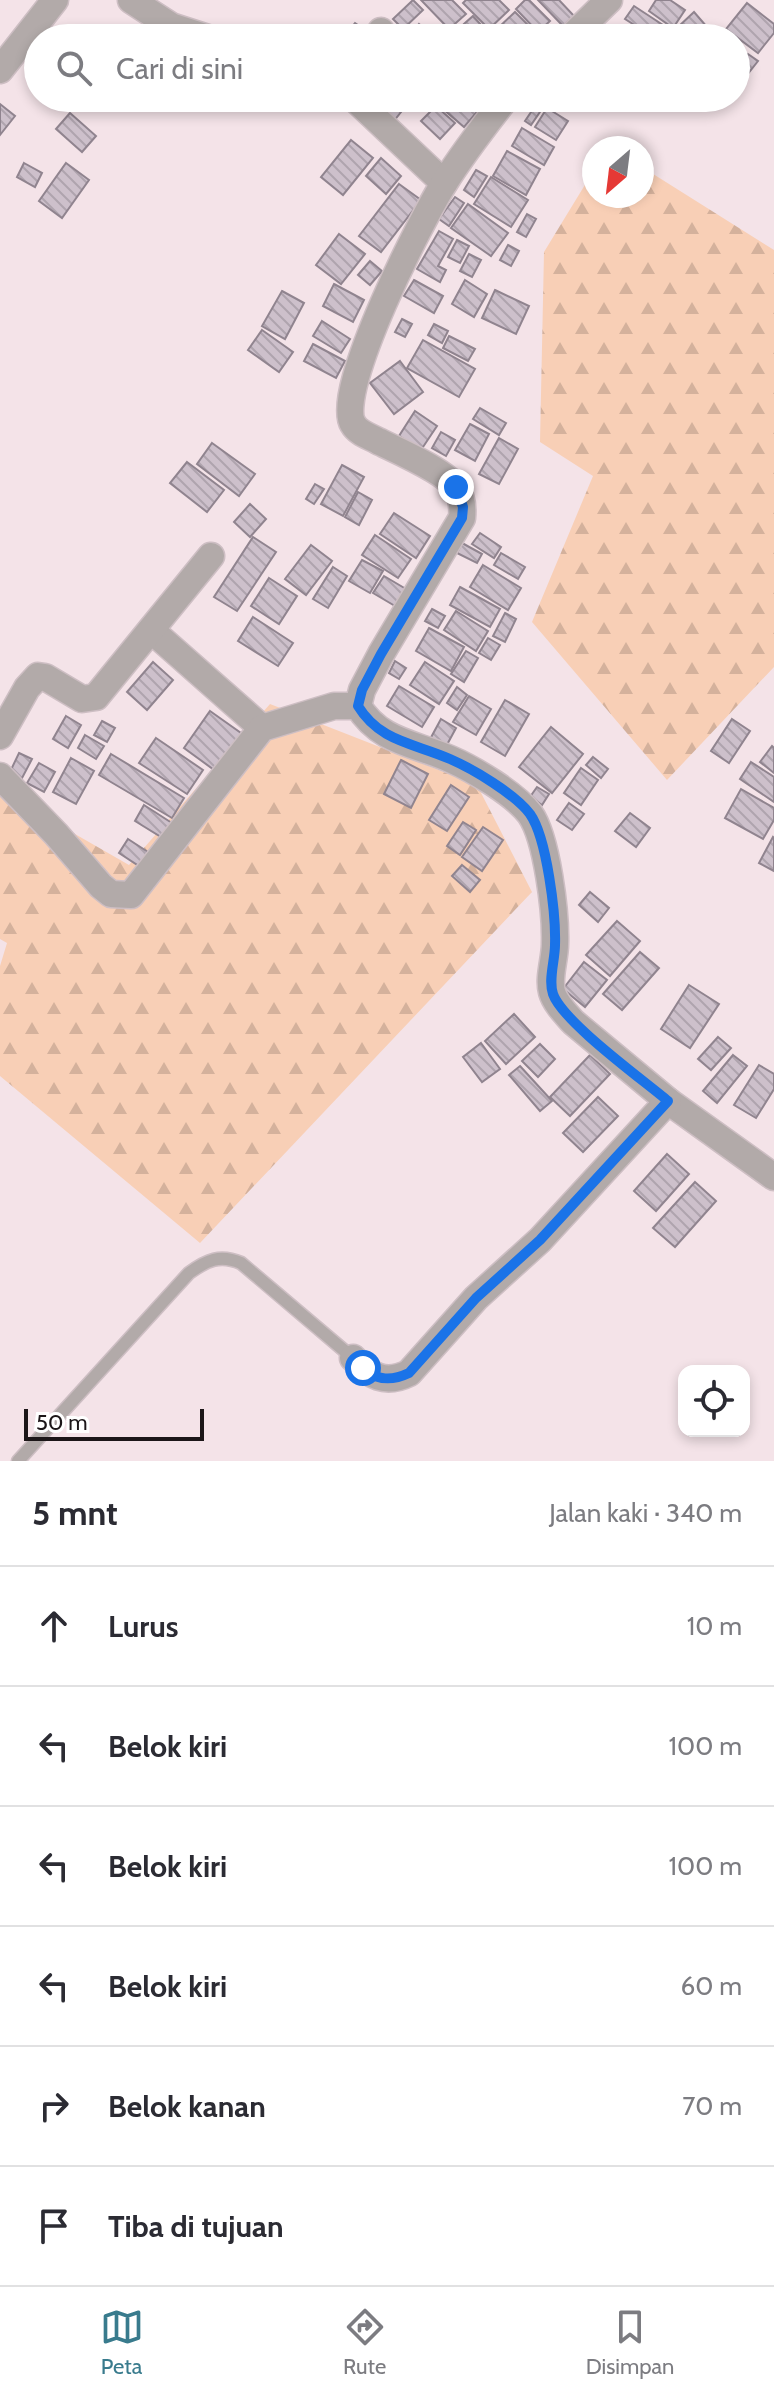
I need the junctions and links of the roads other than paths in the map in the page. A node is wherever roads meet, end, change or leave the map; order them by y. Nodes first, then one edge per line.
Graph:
1 (55, 0) edge
2 (131, 0) edge
3 (594, 6) edge
4 (36, 24) edge
5 (168, 24) edge
6 (580, 24) edge
7 (24, 39) edge
8 (0, 70) edge
9 (369, 112) edge
10 (496, 112) edge
11 (444, 183) junction
12 (211, 556) dead end
13 (151, 630) junction
14 (358, 706) junction
15 (262, 728) junction
16 (0, 736) edge
17 (0, 776) edge
18 (668, 1101) junction
19 (774, 1177) edge
20 (353, 1358) joint
21 (18, 1461) edge

1 - 4 street
2 - 5 street
3 - 6 street
7 - 8 street
9 - 11 street
10 - 11 street
11 - 14 street
12 - 13 street
13 - 15 street
13 - 16 street
14 - 15 street
14 - 18 street
15 - 17 street
18 - 19 street
18 - 20 street
20 - 21 lane

